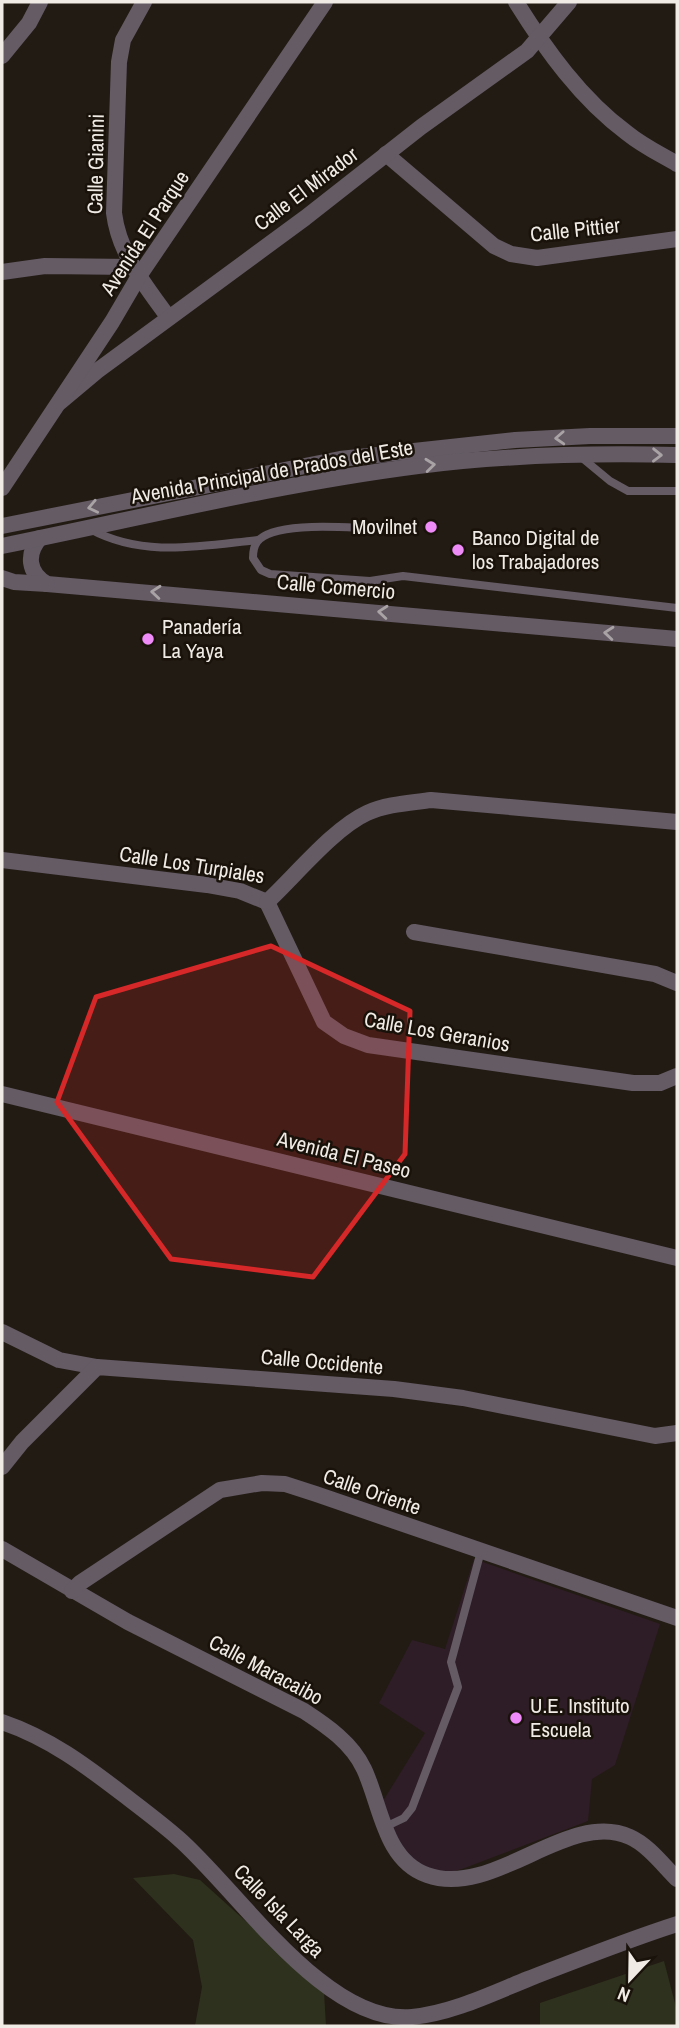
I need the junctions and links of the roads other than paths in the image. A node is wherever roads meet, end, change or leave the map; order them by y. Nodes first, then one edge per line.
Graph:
1 (40, 2) edge
2 (144, 2) edge
3 (325, 2) edge
4 (516, 2) edge
5 (569, 2) edge
6 (539, 38) junction
7 (2, 56) edge
8 (386, 154) junction
9 (677, 164) edge
10 (677, 239) edge
11 (136, 271) junction
12 (2, 272) edge
13 (168, 317) junction
14 (60, 402) junction
15 (677, 436) edge
16 (578, 455) junction
17 (677, 455) edge
18 (2, 488) edge
19 (677, 491) edge
20 (2, 526) edge
21 (362, 527) dead end
22 (87, 528) junction
23 (40, 538) junction
24 (258, 540) junction
25 (2, 546) edge
26 (2, 578) edge
27 (47, 584) junction
28 (677, 608) edge
29 (677, 639) edge
30 (677, 822) edge
31 (2, 860) edge
32 (267, 902) junction
33 (414, 932) dead end
34 (677, 983) edge
35 (677, 1076) edge
36 (2, 1094) edge
37 (677, 1258) edge
38 (2, 1332) edge
39 (97, 1367) junction
40 (677, 1433) edge
41 (2, 1467) edge
42 (2, 1549) edge
43 (481, 1551) junction
44 (72, 1591) junction
45 (677, 1618) edge
46 (2, 1722) edge
47 (385, 1827) junction
48 (677, 1879) edge
49 (677, 1924) edge

1 - 7 street
2 - 11 street, Calle Gianini
3 - 11 street, Avenida El Parque
4 - 6 street
5 - 6 street, Calle El Mirador
6 - 8 street, Calle El Mirador
6 - 9 street
8 - 10 street, Calle Pittier
8 - 13 street, Calle El Mirador
11 - 12 street
11 - 13 street, Calle Gianini
11 - 14 street, Avenida El Parque
13 - 14 street, Calle El Mirador
14 - 18 street, Avenida El Parque
15 -> 20 street, Avenida Principal de Prados del Este
16 -> 17 street, Avenida Principal de Prados del Este
16 - 19 lane
22 -> 16 street, Avenida Principal de Prados del Este
21 - 24 lane
22 - 23 street, Avenida Principal de Prados del Este
22 - 24 lane
23 - 25 street, Avenida Principal de Prados del Este
23 - 27 street
24 - 28 lane
26 - 27 street, Calle Comercio
29 -> 27 street, Calle Comercio
30 - 32 street, Calle Los Turpiales
31 - 32 street, Calle Los Turpiales
32 - 35 street, Calle Los Geranios
33 - 34 street
36 - 37 street, Avenida El Paseo
38 - 39 street, Calle Occidente
39 - 40 street, Calle Occidente
39 - 41 street
42 - 44 street, Calle Maracaibo
43 - 44 street, Calle Oriente
43 - 45 street, Calle Oriente
43 - 47 lane
44 - 47 street, Calle Maracaibo
46 - 49 street, Calle Isla Larga
47 - 48 street, Calle Maracaibo

